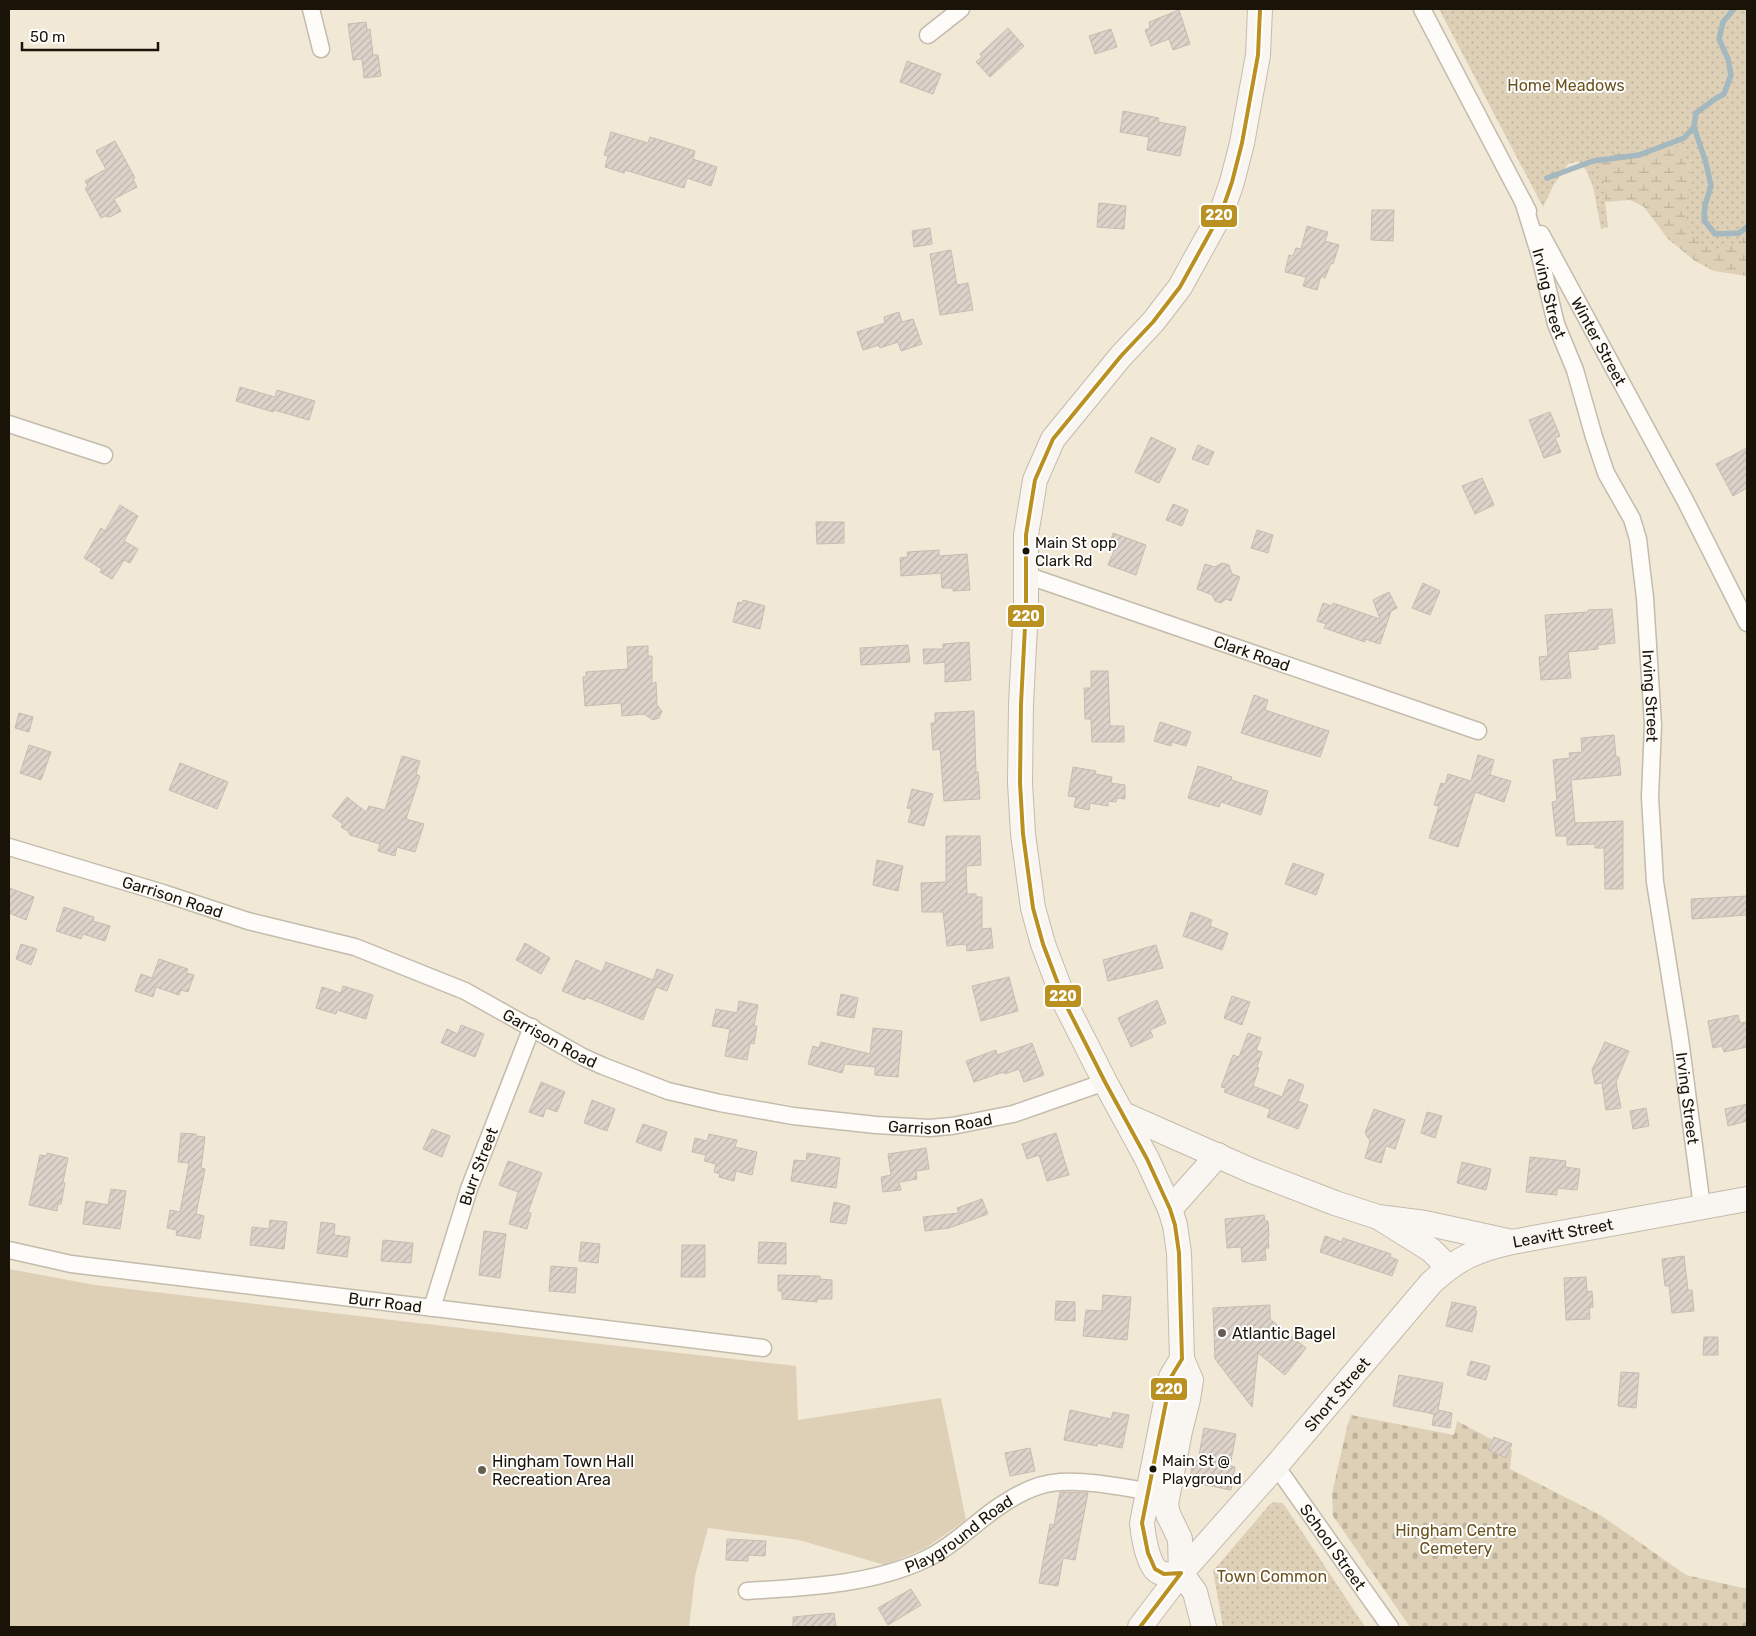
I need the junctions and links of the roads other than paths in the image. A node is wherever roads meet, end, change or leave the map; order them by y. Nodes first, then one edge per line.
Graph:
1 (311, 9) edge
2 (961, 9) edge
3 (1260, 9) edge
4 (1422, 9) edge
5 (928, 35) dead end
6 (321, 49) dead end
7 (1523, 201) junction
8 (9, 424) edge
9 (104, 455) dead end
10 (1026, 575) junction
11 (1747, 623) edge
12 (1478, 731) dead end
13 (9, 847) edge
14 (532, 1027) junction
15 (1105, 1082) junction
16 (1123, 1114) junction
17 (1218, 1155) junction
18 (1747, 1199) edge
19 (1702, 1208) junction
20 (1170, 1209) junction
21 (1378, 1218) junction
22 (1512, 1242) junction
23 (9, 1250) edge
24 (1448, 1267) junction
25 (432, 1308) junction
26 (763, 1348) dead end
27 (1276, 1466) junction
28 (1157, 1493) junction
29 (1181, 1573) junction
30 (747, 1591) dead end
31 (1140, 1627) edge
32 (1204, 1627) edge
33 (1390, 1627) edge

1 - 6 street
2 - 5 street
3 - 10 main road
4 - 7 street, Winter Street
7 - 11 street, Winter Street
7 - 19 street, Irving Street
8 - 9 street
10 - 12 street, Clark Road
10 - 15 main road
13 - 14 street, Garrison Road
14 - 15 street, Garrison Road
14 - 25 street, Burr Street
15 - 16 main road
16 - 17 main road, Leavitt Street
16 - 20 main road
17 - 20 main road
17 - 21 main road, Leavitt Street
18 - 19 main road, Leavitt Street
19 - 22 main road, Leavitt Street
20 - 28 main road
21 - 22 main road, Leavitt Street
21 - 24 main road, Leavitt Street
22 - 24 main road, Short Street
23 - 25 street, Burr Road
24 - 27 main road, Short Street
25 - 26 street, Burr Road
27 - 29 main road, Short Street
27 - 33 street, School Street
28 - 29 main road
28 - 29 main road
28 - 30 street, Playground Road
29 - 31 main road, Short Street
29 - 32 main road

